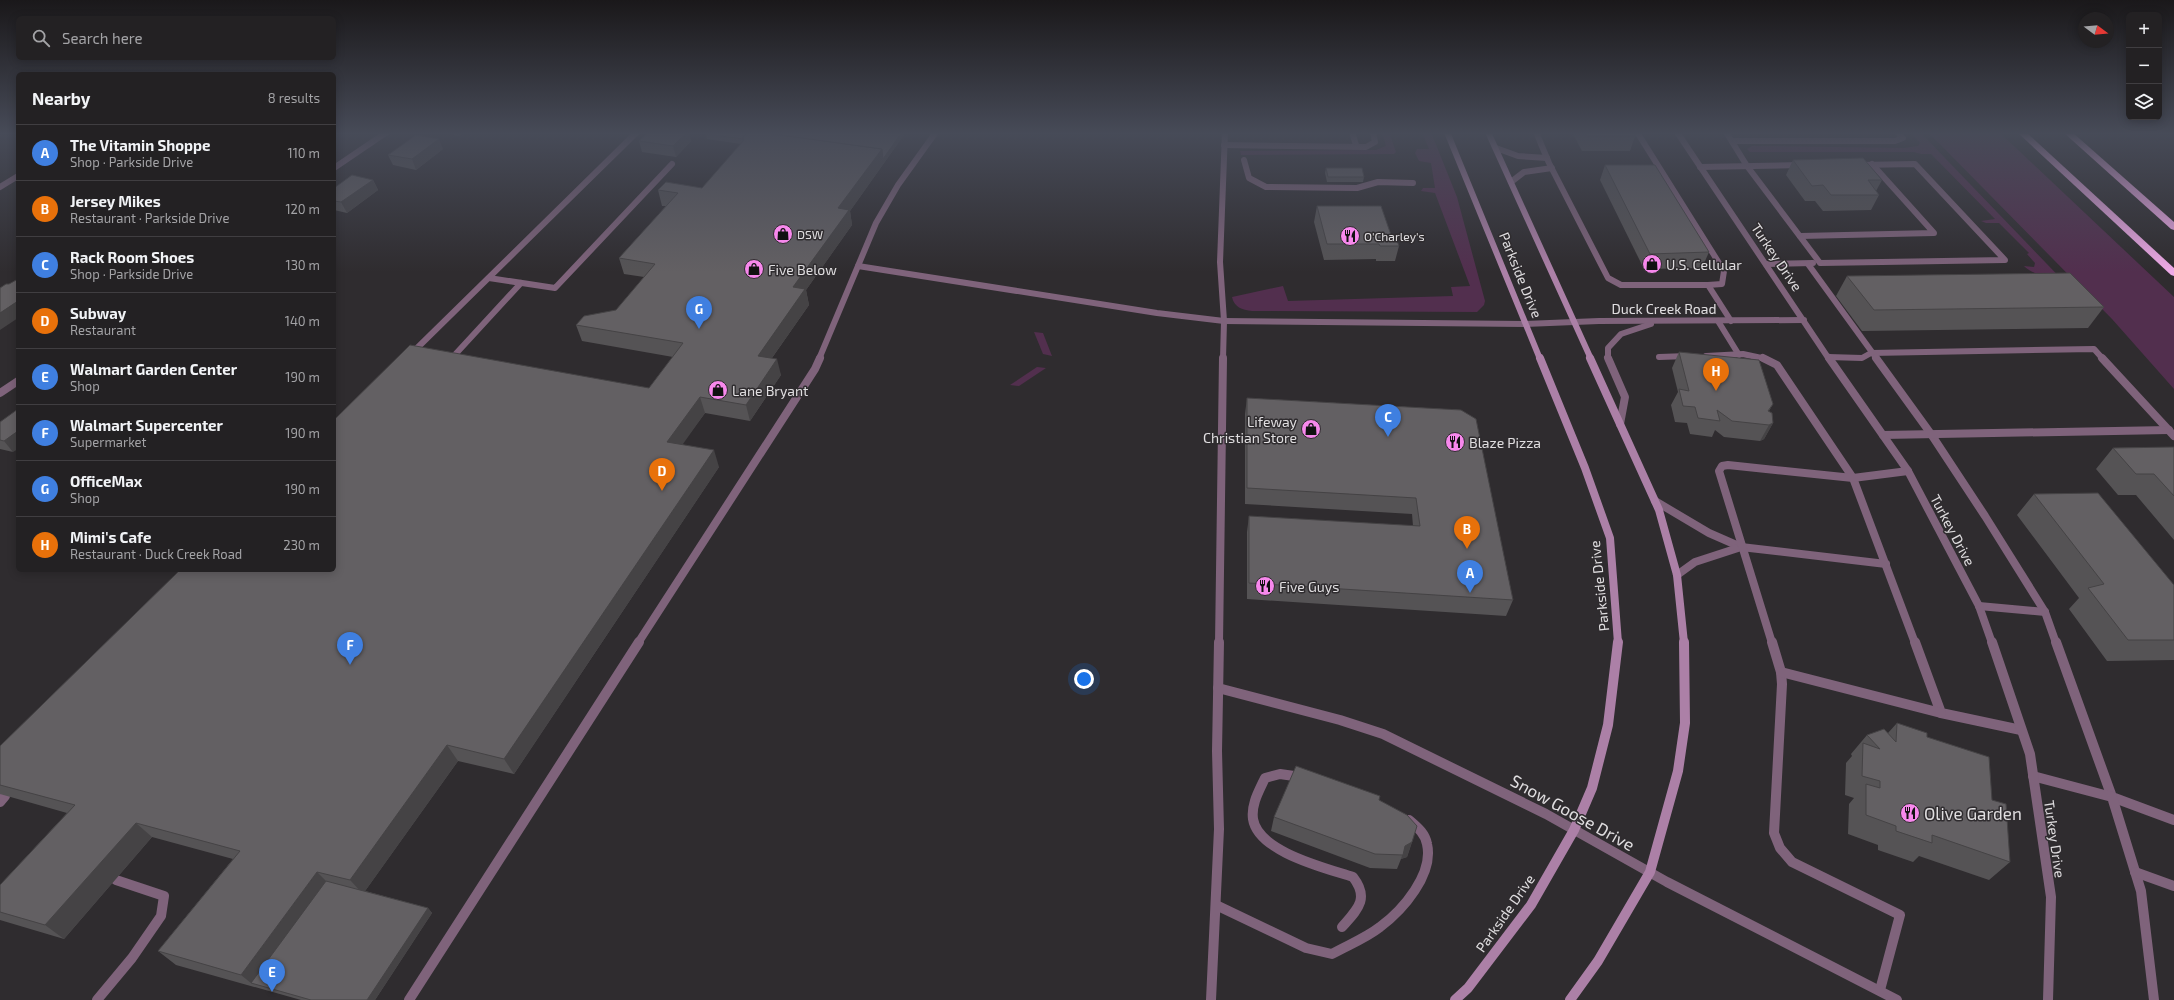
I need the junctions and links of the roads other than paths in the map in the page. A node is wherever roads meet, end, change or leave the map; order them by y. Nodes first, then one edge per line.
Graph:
1 (14, 179) edge
2 (590, 179) edge
3 (658, 179) edge
4 (903, 179) edge
5 (1223, 179) edge
6 (1250, 179) edge
7 (1466, 179) edge
8 (1510, 179) edge
9 (1514, 179) edge
10 (1557, 179) edge
11 (1666, 179) edge
12 (1709, 179) edge
13 (1757, 179) edge
14 (1885, 179) edge
15 (1929, 179) edge
16 (2072, 179) edge
17 (2120, 179) edge
18 (1511, 182) junction
19 (1413, 183) dead end
20 (0, 187) edge
21 (2174, 227) edge
22 (1800, 236) junction
23 (1820, 263) junction
24 (1766, 264) junction
25 (1808, 264) junction
26 (858, 266) junction
27 (2174, 273) edge
28 (489, 278) junction
29 (521, 283) junction
30 (1708, 285) junction
31 (1718, 320) junction
32 (1804, 320) junction
33 (1224, 321) junction
34 (1665, 321) junction
35 (1731, 321) junction
36 (1574, 322) junction
37 (1525, 324) junction
38 (1871, 353) junction
39 (1739, 355) junction
40 (1659, 357) dead end
41 (1828, 357) junction
42 (406, 360) edge
43 (444, 366) edge
44 (16, 382) edge
45 (0, 393) edge
46 (1620, 424) junction
47 (2172, 433) edge
48 (1882, 434) junction
49 (1931, 434) junction
50 (1908, 471) junction
51 (1854, 478) junction
52 (1655, 502) junction
53 (1741, 546) junction
54 (1886, 564) junction
55 (1677, 575) junction
56 (1979, 606) junction
57 (2045, 612) junction
58 (1781, 672) junction
59 (1218, 688) junction
60 (1940, 713) junction
61 (2021, 730) junction
62 (2033, 776) junction
63 (1309, 780) edge
64 (2112, 796) junction
65 (1398, 813) edge
66 (2174, 820) edge
67 (1574, 830) junction
68 (1650, 872) junction
69 (2135, 872) junction
70 (116, 880) dead end
71 (2174, 886) edge
72 (1216, 906) junction
73 (1342, 927) dead end
74 (1880, 990) junction
75 (97, 1000) edge
76 (409, 1000) edge
77 (1210, 1000) edge
78 (1456, 1000) edge
79 (1570, 1000) edge
80 (1898, 1000) edge
81 (2048, 1000) edge
82 (2154, 1000) edge

1 - 20 street
2 - 28 street
3 - 29 street
4 - 26 street
5 - 33 street
6 - 19 street
7 - 37 street, Parkside Drive
8 - 18 street, Parkside Drive
9 - 18 street
10 - 30 street
11 - 30 street
12 - 24 street, Turkey Drive
13 - 22 street
14 - 22 street
15 - 23 street
16 - 27 highway
17 - 21 highway
18 - 36 street, Parkside Drive
22 - 23 street
23 - 25 street
24 - 25 street
24 - 32 street, Turkey Drive
25 - 38 street
26 - 33 street, Duck Creek Road
26 - 76 street
28 - 29 street
28 - 42 street
29 - 43 street
30 - 35 street
31 - 34 street, Duck Creek Road
31 - 35 street, Duck Creek Road
31 - 39 street
32 - 35 street, Duck Creek Road
32 - 41 street, Turkey Drive
33 - 37 street, Duck Creek Road
33 - 59 street
34 - 36 street, Duck Creek Road
34 - 46 street
36 - 37 street, Duck Creek Road
36 - 46 street, Parkside Drive
37 - 67 street, Parkside Drive
38 - 41 street
38 - 47 street
38 - 49 street
39 - 40 street
39 - 51 street
41 - 48 street, Turkey Drive
44 - 45 street
46 - 52 street, Parkside Drive
47 - 49 street
48 - 49 street
48 - 50 street, Turkey Drive
49 - 57 street
50 - 51 street
50 - 56 street, Turkey Drive
51 - 53 street
51 - 54 street
52 - 53 street
52 - 55 street, Parkside Drive
53 - 54 street
53 - 55 street
53 - 58 street
54 - 60 street
55 - 68 street, Parkside Drive
56 - 57 street
56 - 61 street, Turkey Drive
57 - 64 street
58 - 60 street
58 - 74 street
59 - 67 street, Snow Goose Drive
59 - 72 street
60 - 61 street
61 - 62 street, Turkey Drive
62 - 64 street
62 - 81 street, Turkey Drive
63 - 73 street
64 - 66 street
64 - 69 street
65 - 72 street
67 - 68 street, Snow Goose Drive
67 - 78 street, Parkside Drive
68 - 74 street, Snow Goose Drive
68 - 79 street, Parkside Drive
69 - 71 street
69 - 82 street
70 - 75 street
72 - 77 street
74 - 80 street, Snow Goose Drive

